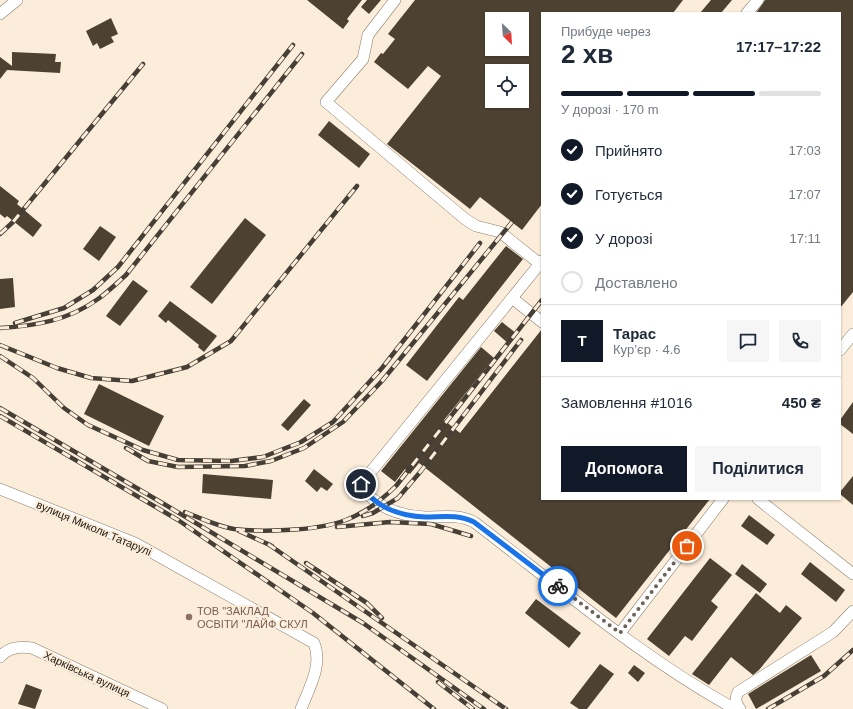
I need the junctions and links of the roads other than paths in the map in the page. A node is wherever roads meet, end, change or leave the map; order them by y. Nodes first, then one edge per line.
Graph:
1 (17, 0) edge
2 (395, 0) edge
3 (758, 0) edge
4 (748, 12) edge
5 (0, 14) edge
6 (541, 263) edge
7 (512, 298) junction
8 (541, 321) edge
9 (853, 334) edge
10 (841, 349) edge
11 (0, 488) edge
12 (722, 500) edge
13 (759, 500) edge
14 (853, 574) edge
15 (853, 611) edge
16 (620, 633) junction
17 (0, 657) edge
18 (162, 709) edge
19 (301, 709) edge
20 (735, 709) edge
21 (740, 709) edge

1 - 5 street
2 - 6 street
3 - 4 street
6 - 7 street
7 - 8 street
7 - 16 street
9 - 10 street
11 - 19 street, вулиця Миколи Татарулі
12 - 16 street
13 - 14 street
15 - 21 street
16 - 20 street
17 - 18 street, Харківська вулиця

